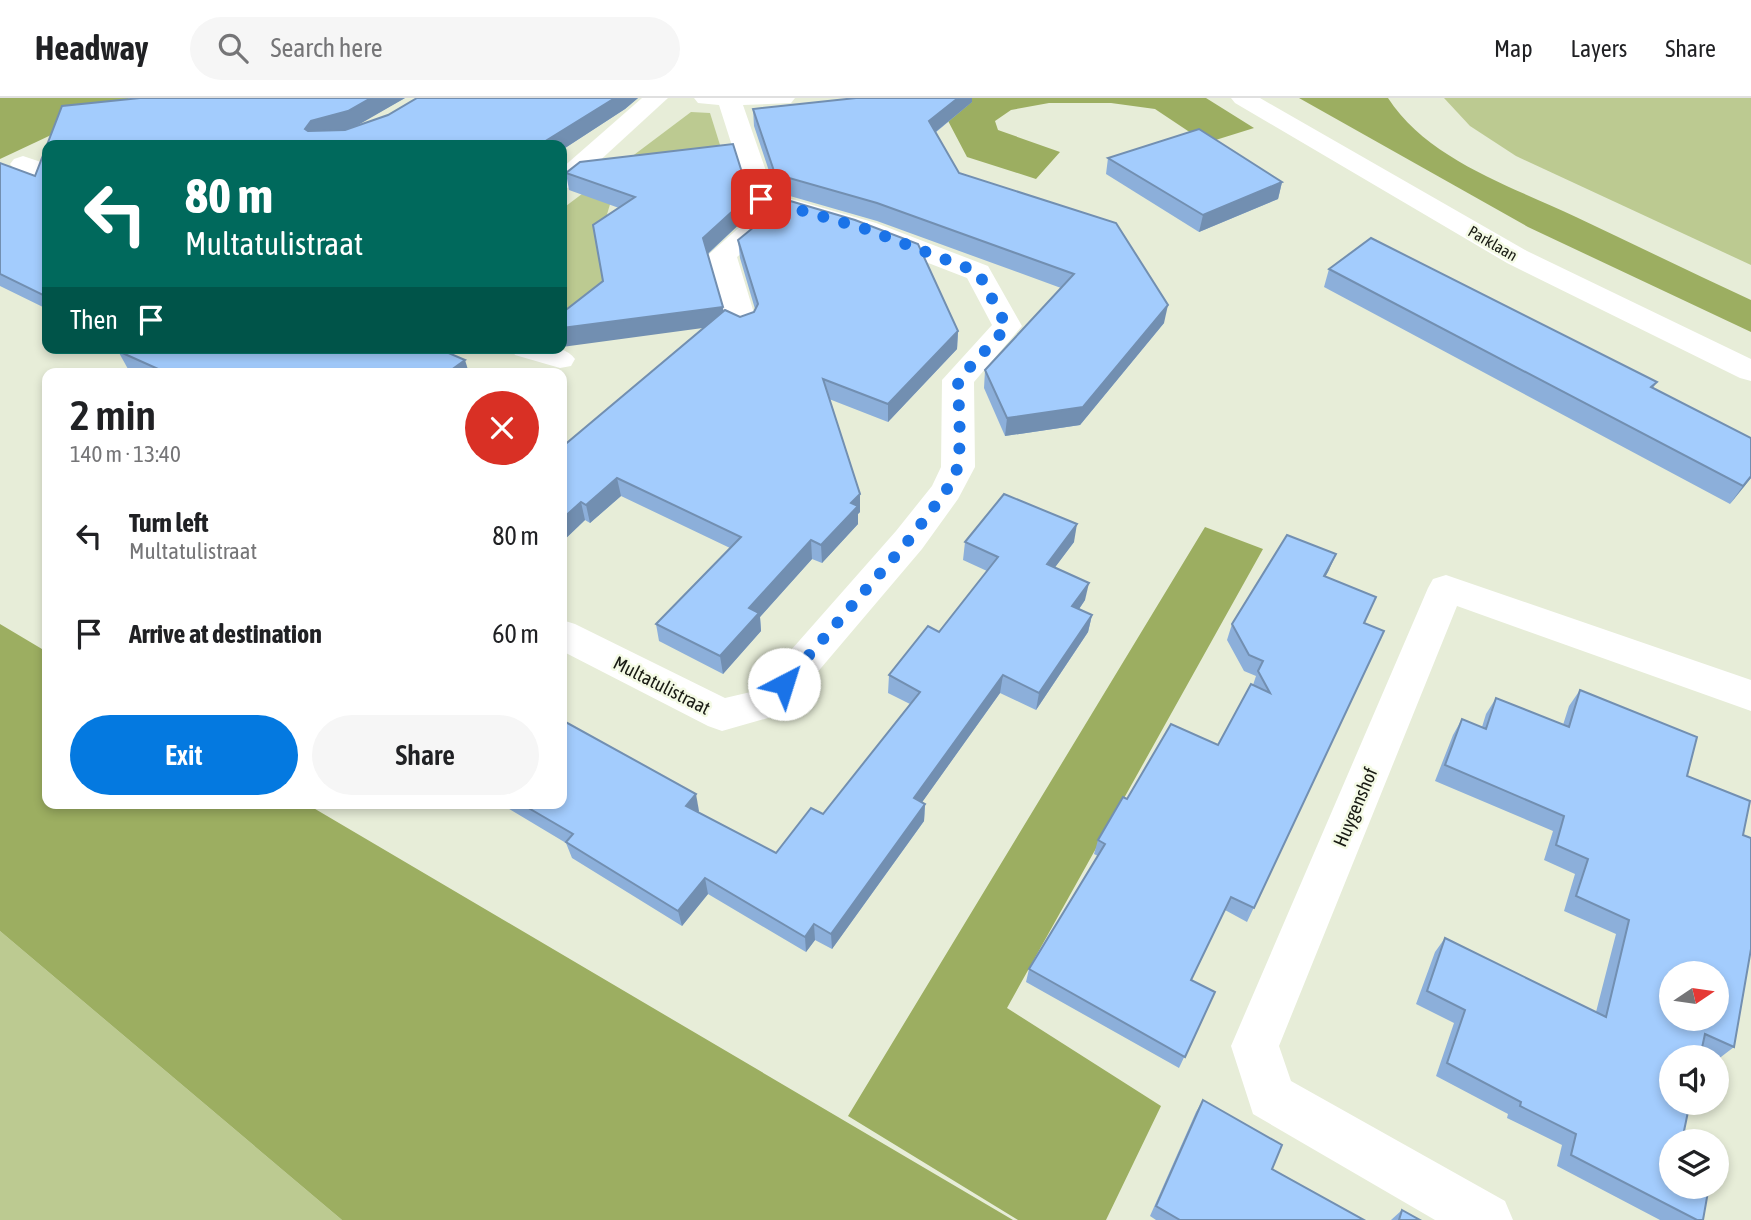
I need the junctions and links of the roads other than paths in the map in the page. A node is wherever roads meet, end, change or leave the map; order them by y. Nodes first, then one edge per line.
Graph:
1 (656, 98) edge
2 (706, 98) edge
3 (729, 98) edge
4 (783, 98) edge
5 (1243, 98) edge
6 (567, 177) edge
7 (761, 199) junction
8 (742, 323) edge
9 (534, 354) edge
10 (551, 366) edge
11 (1751, 371) edge
12 (567, 637) edge
13 (1751, 696) edge
14 (1486, 1220) edge

1 - 6 street
2 - 3 street
3 - 4 street
3 - 7 street
5 - 11 street, Parklaan
7 - 8 street
7 - 12 street, Multatulistraat
9 - 10 street
13 - 14 street, Huygenshof

